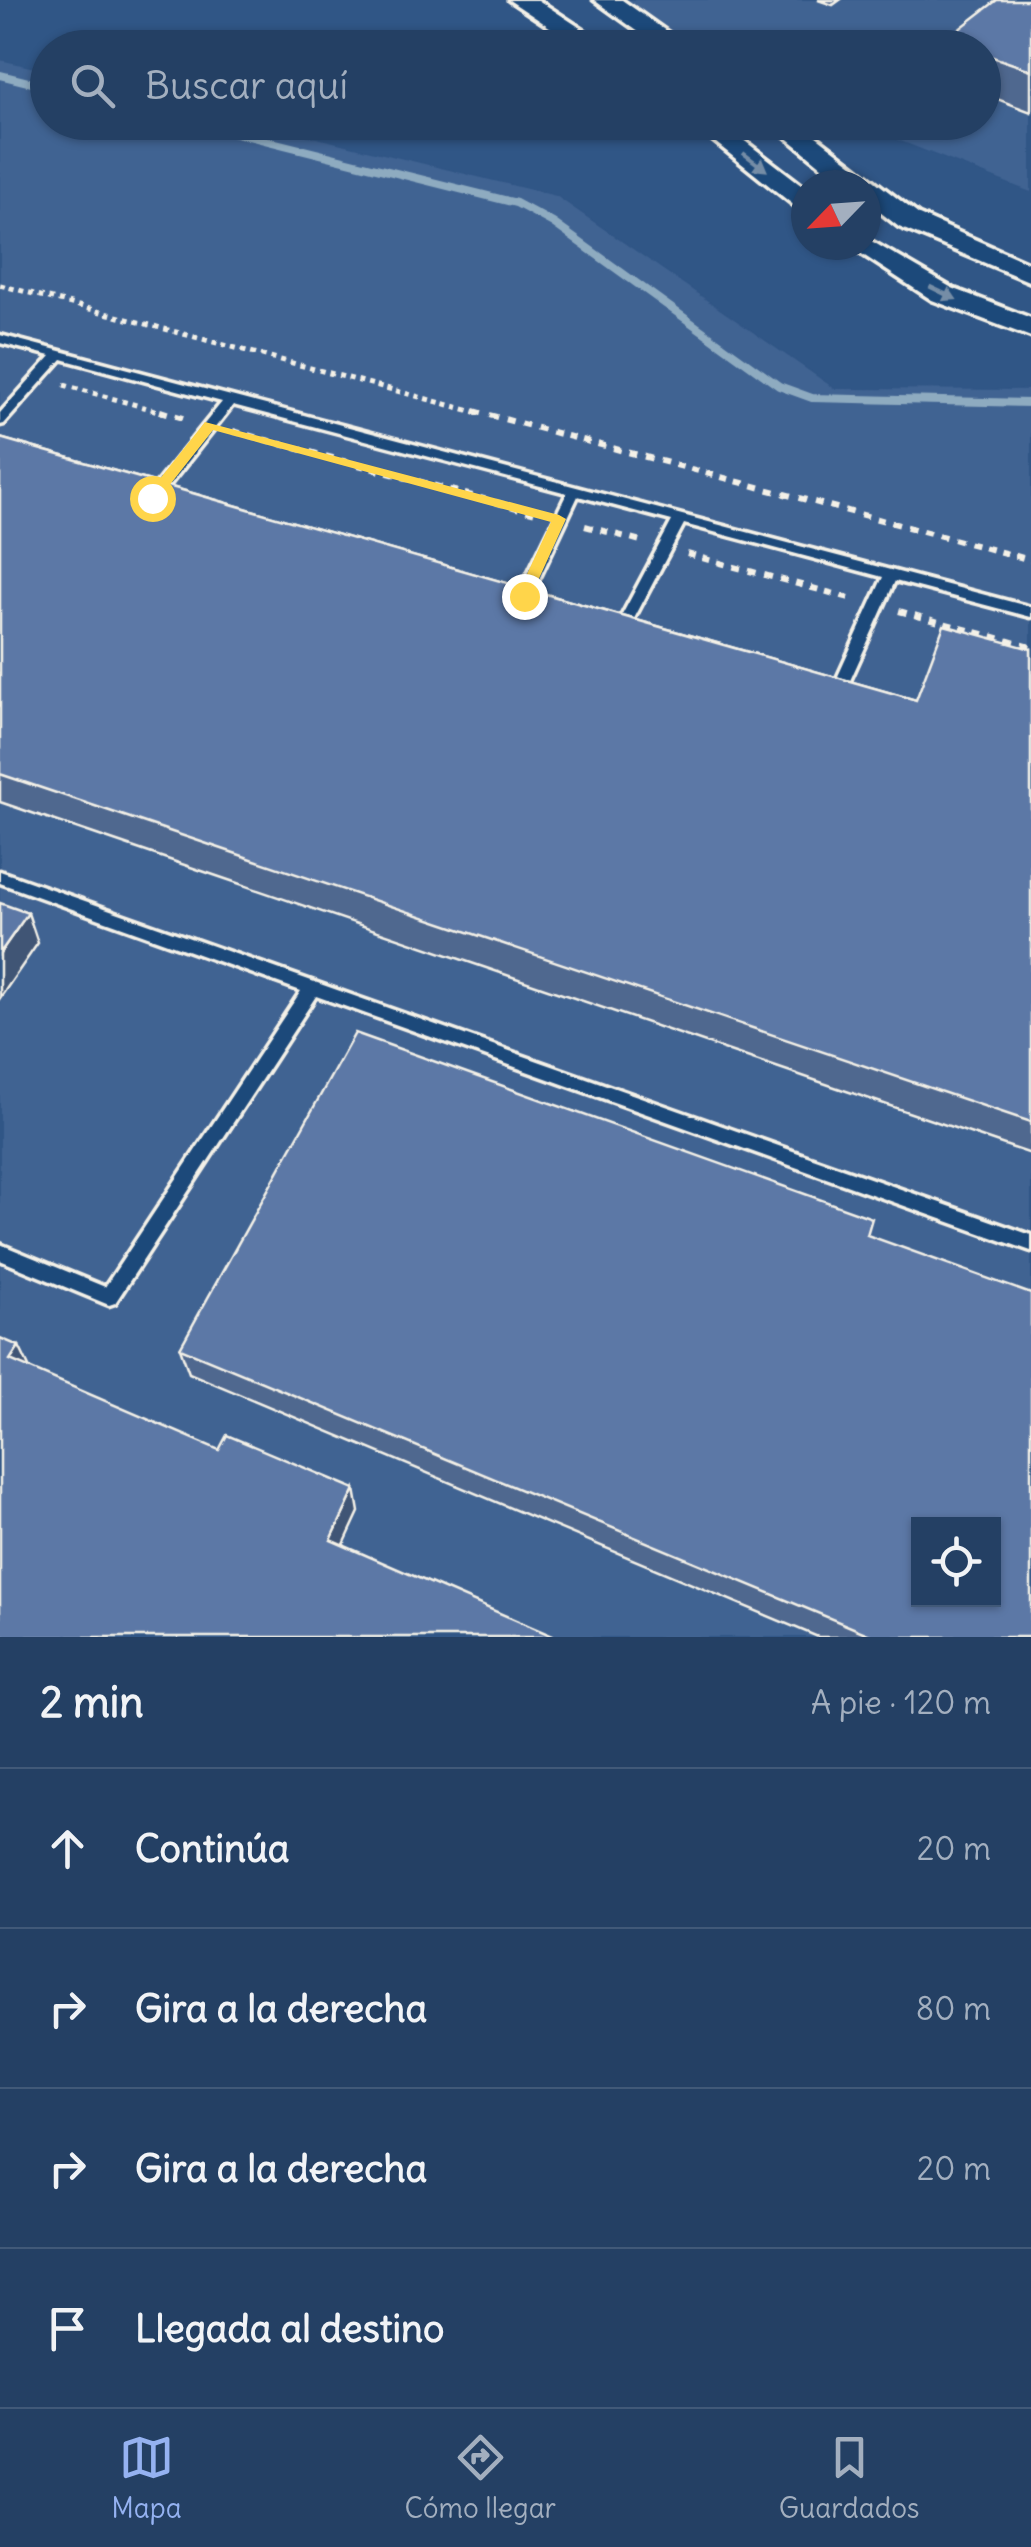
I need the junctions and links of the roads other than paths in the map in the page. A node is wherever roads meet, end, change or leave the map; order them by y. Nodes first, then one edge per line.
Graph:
1 (521, 0) edge
2 (606, 0) edge
3 (570, 30) edge
4 (651, 30) edge
5 (726, 140) edge
6 (804, 140) edge
7 (843, 170) edge
8 (791, 190) edge
9 (881, 199) edge
10 (881, 257) edge
11 (1031, 274) edge
12 (1031, 328) edge
13 (0, 340) edge
14 (59, 355) junction
15 (230, 400) junction
16 (0, 421) edge
17 (574, 491) junction
18 (152, 498) edge
19 (680, 519) junction
20 (891, 575) junction
21 (524, 596) edge
22 (1031, 612) edge
23 (620, 632) edge
24 (831, 709) edge
25 (0, 878) edge
26 (312, 988) junction
27 (1031, 1243) edge
28 (0, 1252) edge

1 - 3 street
2 - 4 street
5 -> 8 street
6 - 7 street
9 - 11 street
10 -> 12 street
13 - 14 lane
14 - 15 lane
14 - 16 lane
15 - 17 lane
15 - 18 lane
17 - 19 lane
17 - 21 lane
19 - 20 lane
19 - 23 lane
20 - 22 lane
20 - 24 lane
25 - 26 lane
26 - 27 lane
26 - 28 lane

